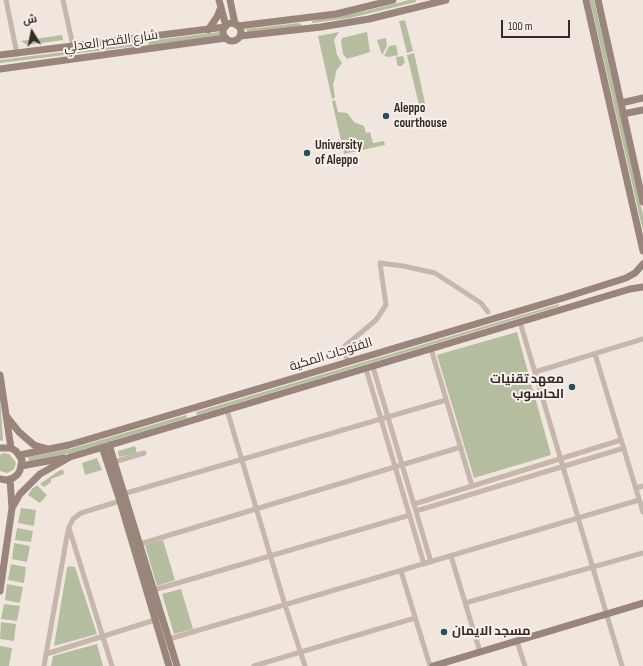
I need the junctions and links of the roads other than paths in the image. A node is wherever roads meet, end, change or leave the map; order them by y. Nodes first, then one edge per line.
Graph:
1 (6, 0) edge
2 (63, 0) edge
3 (230, 0) edge
4 (393, 0) edge
5 (446, 0) edge
6 (586, 0) edge
7 (598, 0) edge
8 (372, 2) edge
9 (422, 3) edge
10 (220, 4) edge
11 (306, 18) junction
12 (236, 25) junction
13 (225, 26) junction
14 (307, 29) junction
15 (208, 30) junction
16 (240, 36) junction
17 (141, 38) junction
18 (226, 38) junction
19 (73, 46) junction
20 (143, 50) junction
21 (17, 54) junction
22 (0, 55) edge
23 (0, 69) edge
24 (643, 98) edge
25 (621, 103) junction
26 (643, 110) edge
27 (623, 114) junction
28 (643, 202) edge
29 (643, 251) edge
30 (643, 264) edge
31 (643, 287) edge
32 (563, 298) junction
33 (567, 308) junction
34 (488, 312) dead end
35 (520, 322) junction
36 (643, 339) edge
37 (431, 349) junction
38 (595, 354) junction
39 (348, 362) junction
40 (369, 368) junction
41 (535, 372) junction
42 (0, 374) edge
43 (446, 400) junction
44 (191, 409) junction
45 (227, 410) junction
46 (7, 417) junction
47 (388, 417) junction
48 (381, 419) junction
49 (194, 420) junction
50 (621, 440) junction
51 (106, 446) junction
52 (461, 447) junction
53 (0, 448) edge
54 (11, 448) junction
55 (624, 448) junction
56 (50, 449) junction
57 (144, 453) dead end
58 (20, 455) junction
59 (70, 457) junction
60 (561, 459) junction
61 (241, 460) junction
62 (114, 462) junction
63 (402, 465) junction
64 (21, 466) junction
65 (396, 467) junction
66 (563, 467) junction
67 (10, 478) junction
68 (0, 479) edge
69 (472, 486) junction
70 (643, 486) edge
71 (636, 488) junction
72 (122, 497) junction
73 (639, 500) junction
74 (414, 504) junction
75 (12, 508) junction
76 (256, 509) junction
77 (416, 511) junction
78 (643, 512) edge
79 (410, 515) junction
80 (578, 518) junction
81 (69, 527) junction
82 (140, 544) junction
83 (643, 553) edge
84 (270, 556) junction
85 (451, 556) junction
86 (431, 562) junction
87 (424, 564) junction
88 (593, 567) junction
89 (401, 571) junction
90 (154, 590) junction
91 (0, 591) edge
92 (465, 603) junction
93 (643, 603) edge
94 (284, 605) junction
95 (607, 614) junction
96 (415, 618) junction
97 (155, 620) junction
98 (104, 635) junction
99 (169, 639) junction
100 (517, 641) junction
101 (300, 652) junction
102 (480, 652) junction
103 (46, 654) junction
104 (456, 661) edge
105 (44, 666) edge
106 (112, 666) edge
107 (169, 666) edge
108 (177, 666) edge
109 (254, 666) edge
110 (305, 666) edge
111 (430, 666) edge
112 (433, 666) edge
113 (462, 666) edge
114 (524, 666) edge
115 (622, 666) edge

1 - 21 street
2 - 19 street
3 - 12 street
4 - 8 street
5 - 9 street
6 - 29 street
7 - 25 street
8 - 11 street
9 - 14 street
10 - 13 street
10 - 15 street
11 - 12 street
11 - 14 street
12 - 13 street
12 - 16 street
13 - 15 street, شارع القصر العدلي
13 - 18 street
14 - 16 street
15 - 17 street, شارع القصر العدلي
16 - 18 street
17 - 19 street, شارع القصر العدلي
17 - 20 street
18 - 20 street, شارع القصر العدلي
19 - 21 street, شارع القصر العدلي
20 - 23 street, شارع القصر العدلي
21 - 22 street, شارع القصر العدلي
24 - 25 street
25 - 27 street
26 - 27 street
27 - 28 street
30 - 32 street, الفتوحات المكية
31 - 33 street
32 - 33 street
32 - 39 street, الفتوحات المكية
33 - 35 street
34 - 39 street
35 - 37 street
35 - 41 street
36 - 38 street
37 - 40 street
37 - 43 street
38 - 41 street
38 - 50 street
39 - 44 street, الفتوحات المكية
40 - 45 street
40 - 47 street
40 - 48 street
41 - 60 street
42 - 46 street
43 - 47 street
43 - 52 street
44 - 49 street
44 - 56 street, الفتوحات المكية
45 - 49 street
45 - 61 street
46 - 54 street
46 - 56 street
47 - 48 street
47 - 63 street
48 - 61 street
48 - 65 street
49 - 51 street
50 - 55 street
50 - 60 street
51 - 59 street
51 - 62 street
51 - 72 street
52 - 63 street
52 - 69 street
53 - 54 street
54 - 58 street
55 - 66 street
55 - 71 street
56 - 58 street, الفتوحات المكية
57 - 62 street
58 - 64 street
59 - 64 street
59 - 75 street
60 - 66 street
60 - 69 street
61 - 72 street
61 - 76 street
62 - 72 street
63 - 65 street
63 - 74 street
64 - 67 street
65 - 76 street
65 - 79 street
66 - 77 street
66 - 80 street
67 - 68 street
67 - 75 street
69 - 74 street
70 - 71 street
71 - 73 street
72 - 81 street
72 - 82 street
72 - 97 street
73 - 78 street
73 - 80 street
74 - 77 street
75 - 91 street
76 - 82 street
76 - 84 street
77 - 86 street
79 - 84 street
79 - 87 street
80 - 85 street
80 - 88 street
81 - 98 street
81 - 103 street
82 - 90 street
83 - 88 street
84 - 90 street
84 - 94 street
85 - 86 street
85 - 92 street
86 - 87 street
87 - 89 street
88 - 92 street
88 - 95 street
89 - 94 street
89 - 96 street
90 - 99 street
92 - 102 street
93 - 95 street
94 - 99 street
94 - 101 street
95 - 100 street
95 - 115 street
96 - 101 street
96 - 111 street
97 - 98 street
97 - 107 street
98 - 103 street
98 - 106 street
99 - 108 street
100 - 102 street
100 - 114 street
101 - 109 street
101 - 110 street
102 - 104 street
103 - 105 street
104 - 112 street
104 - 113 street

